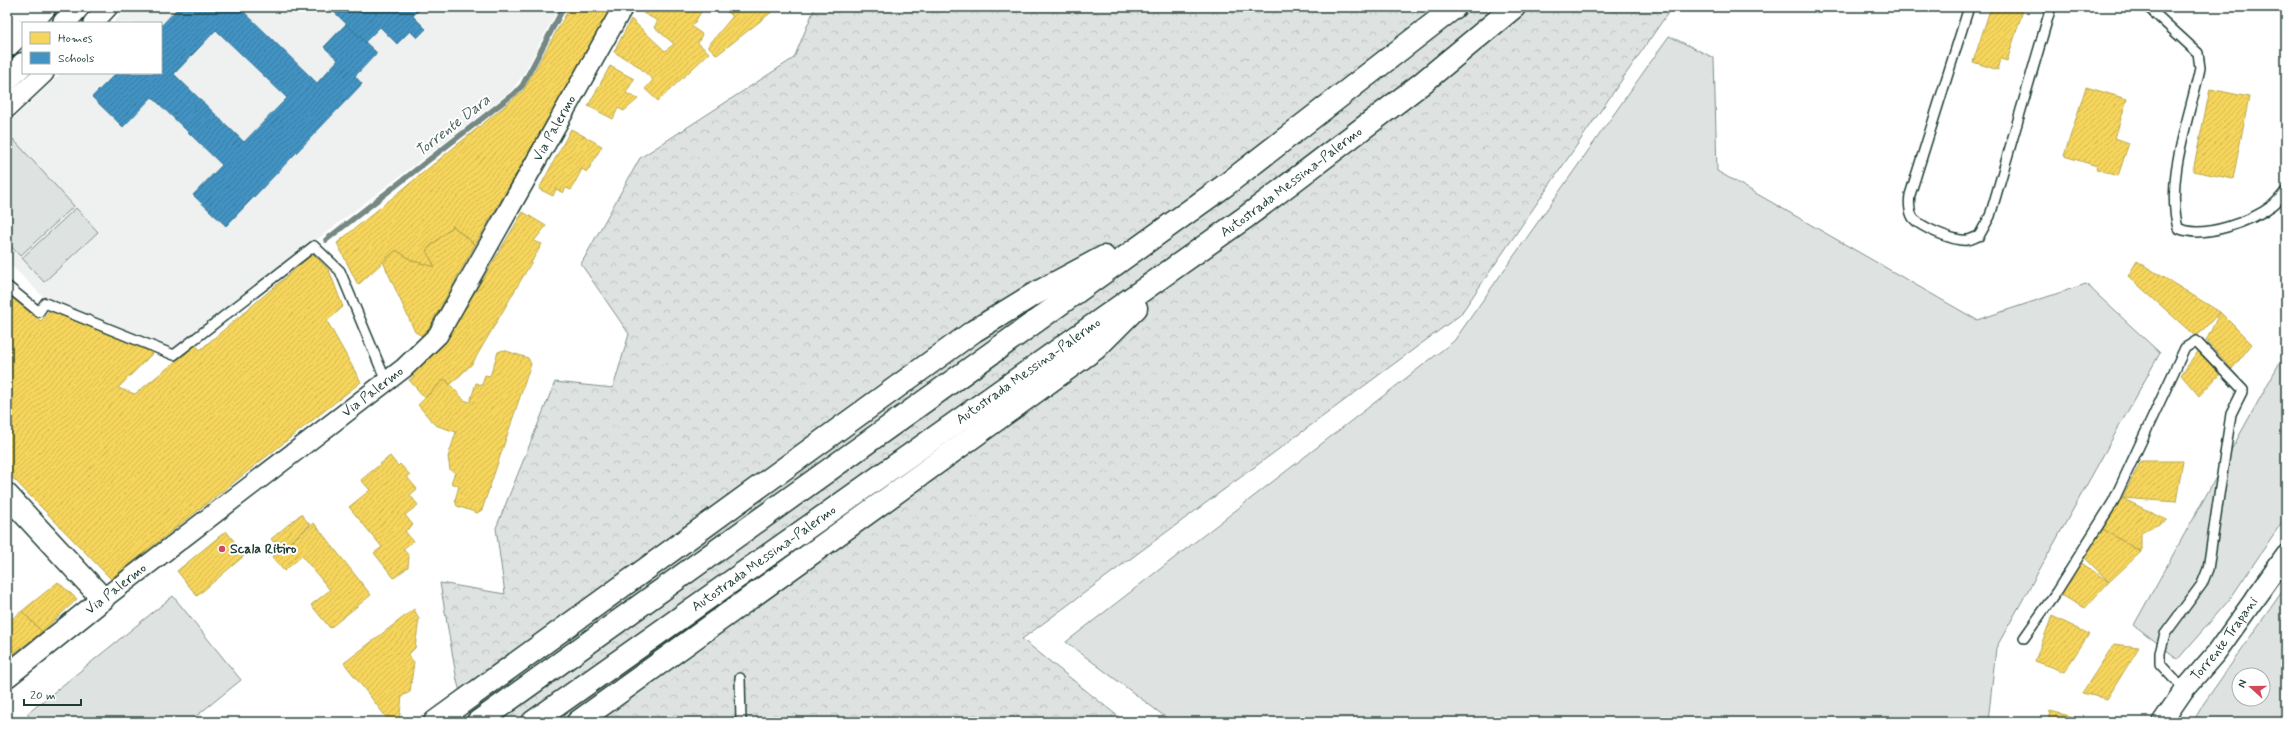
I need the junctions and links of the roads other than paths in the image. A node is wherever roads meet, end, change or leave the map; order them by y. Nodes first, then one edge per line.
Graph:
1 (19, 7) edge
2 (45, 7) edge
3 (78, 7) edge
4 (108, 7) edge
5 (623, 7) edge
6 (1455, 7) edge
7 (1514, 7) edge
8 (1968, 7) edge
9 (2051, 7) edge
10 (2148, 7) edge
11 (32, 22) edge
12 (65, 22) edge
13 (94, 22) edge
14 (12, 34) edge
15 (22, 65) edge
16 (43, 74) edge
17 (7, 80) edge
18 (7, 108) edge
19 (2286, 191) edge
20 (1153, 236) junction
21 (1176, 267) junction
22 (7, 286) edge
23 (386, 381) junction
24 (7, 495) edge
25 (2286, 555) edge
26 (2286, 572) edge
27 (103, 599) junction
28 (2024, 638) dead end
29 (7, 676) edge
30 (740, 678) dead end
31 (2184, 690) junction
32 (435, 722) edge
33 (478, 722) edge
34 (533, 722) edge
35 (578, 722) edge
36 (741, 722) edge
37 (2162, 722) edge
38 (2172, 722) edge

1 - 14 street
2 - 11 main road
3 - 12 main road
4 - 13 street
5 - 23 street, Via Palermo
6 - 20 main road
7 - 21 main road, Autostrada Messina-Palermo
8 - 9 lane
10 - 19 lane
15 - 17 main road
16 - 18 street
20 - 32 main road
20 - 33 main road
21 - 34 main road, Autostrada Messina-Palermo
21 - 35 main road
22 - 23 lane
23 - 27 street, Via Palermo
24 - 27 main road
25 - 31 street, Torrente Trapani
26 - 38 street
27 - 29 main road, Via Palermo
28 - 31 lane
30 - 36 lane
31 - 37 street, Torrente Trapani

